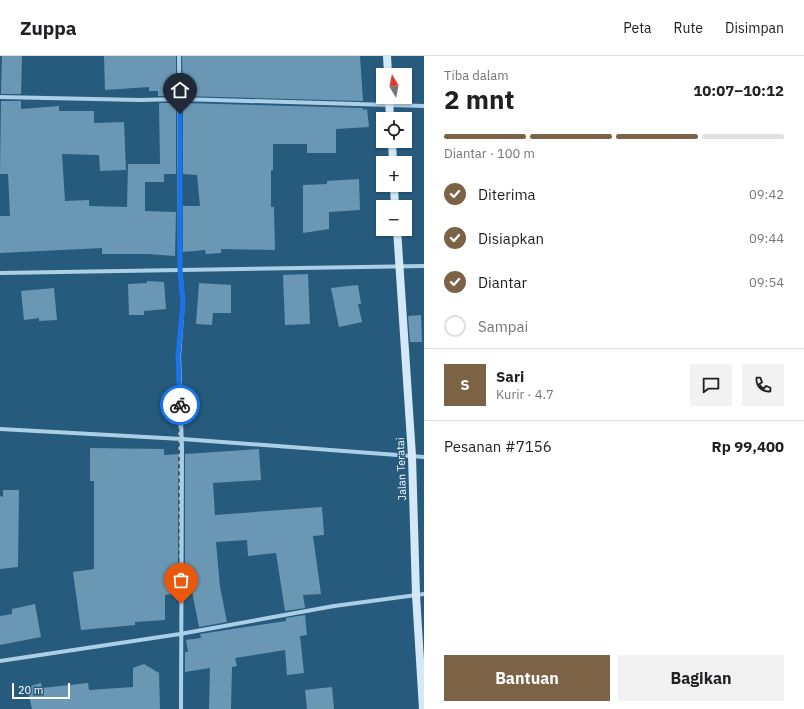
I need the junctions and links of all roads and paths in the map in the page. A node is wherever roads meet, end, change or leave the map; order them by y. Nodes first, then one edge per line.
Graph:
1 (179, 56) edge
2 (387, 56) edge
3 (388, 68) edge
4 (0, 97) edge
5 (180, 99) junction
6 (376, 101) edge
7 (410, 104) edge
8 (424, 106) edge
9 (397, 236) edge
10 (399, 266) junction
11 (424, 266) edge
12 (180, 269) junction
13 (0, 273) edge
14 (0, 429) edge
15 (182, 439) junction
16 (412, 456) junction
17 (424, 457) edge
18 (420, 594) edge
19 (180, 634) junction
20 (0, 661) edge
21 (181, 709) edge
22 (422, 709) edge

1 - 5 street
2 - 3 street
4 - 5 street
5 - 6 street
5 - 12 street
7 - 8 street
9 - 10 street, Jalan Teratai
10 - 11 street
10 - 12 street
10 - 16 street, Jalan Teratai
12 - 13 street
12 - 15 street
14 - 15 street
15 - 16 street
15 - 19 street
16 - 17 street
16 - 18 street, Jalan Teratai
18 - 19 street
18 - 22 street, Jalan Teratai
19 - 20 street
19 - 21 street

